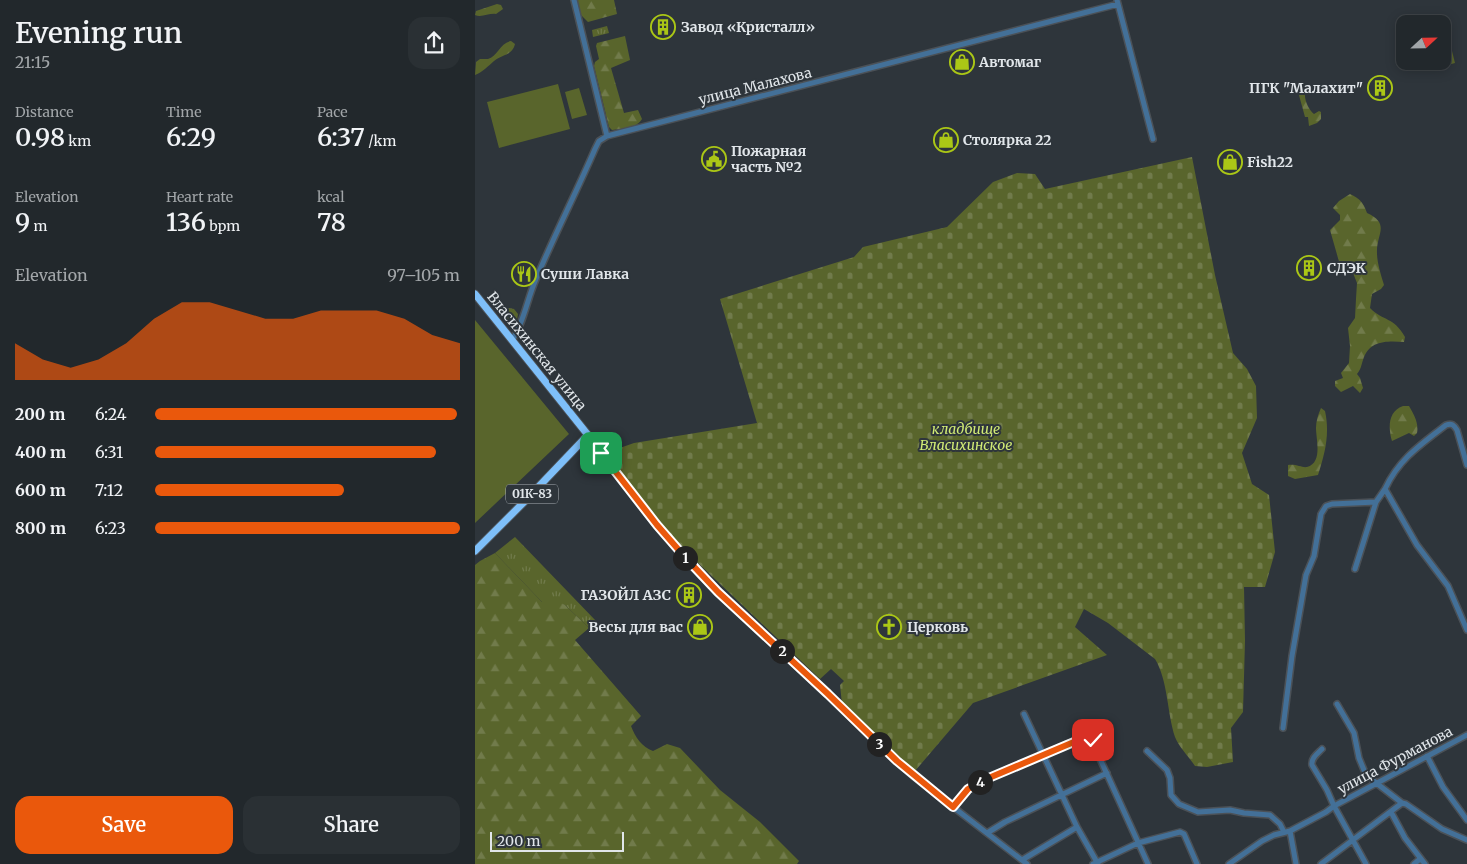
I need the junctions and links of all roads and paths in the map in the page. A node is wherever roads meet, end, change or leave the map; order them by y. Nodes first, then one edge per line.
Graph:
1 (574, 0) edge
2 (1117, 2) edge
3 (607, 136) junction
4 (1153, 139) dead end
5 (475, 294) edge
6 (512, 340) junction
7 (588, 435) junction
8 (1467, 465) edge
9 (1385, 489) junction
10 (1376, 502) junction
11 (475, 551) edge
12 (1355, 569) dead end
13 (1467, 630) edge
14 (1337, 704) dead end
15 (1024, 714) dead end
16 (1283, 728) dead end
17 (1467, 735) edge
18 (1322, 749) dead end
19 (1147, 751) dead end
20 (1043, 755) junction
21 (1427, 756) junction
22 (1107, 773) junction
23 (1375, 783) junction
24 (1061, 794) junction
25 (1402, 803) junction
26 (1333, 806) junction
27 (953, 807) junction
28 (1391, 812) junction
29 (1467, 820) edge
30 (1077, 827) junction
31 (1287, 831) junction
32 (987, 833) junction
33 (1467, 840) edge
34 (1353, 841) junction
35 (1138, 844) junction
36 (1420, 859) junction
37 (1240, 861) edge
38 (1025, 862) edge
39 (1096, 863) edge
40 (1148, 864) edge
41 (1197, 864) edge
42 (1229, 864) edge
43 (1296, 864) edge
44 (1321, 864) edge
45 (1366, 864) edge
46 (1414, 864) edge
47 (1425, 864) edge

1 - 3 street
2 - 3 street, улица Малахова
2 - 4 street
3 - 6 street
5 - 6 highway, Власихинская улица
6 - 7 highway, Власихинская улица
7 - 11 highway, 01К-83
7 - 27 street, Власихинская улица
8 - 9 street
9 - 10 street
9 - 13 street
10 - 12 street
10 - 16 street
14 - 23 street
15 - 20 street
17 - 21 street, улица Фурманова
18 - 26 street
19 - 31 street
20 - 22 street
20 - 24 street
20 - 27 street
21 - 23 street, улица Фурманова
21 - 29 street
22 - 24 street
22 - 35 street
23 - 25 street
23 - 26 street, улица Фурманова
24 - 30 street
24 - 32 street
25 - 28 street
25 - 33 street
26 - 31 street, улица Фурманова
26 - 34 street
27 - 32 street, Власихинская улица
28 - 34 street
28 - 36 street
30 - 38 street
30 - 39 street
31 - 37 street, улица Фурманова
31 - 43 street
32 - 38 street, Власихинская улица
34 - 44 street
34 - 45 street
35 - 39 street
35 - 40 street
35 - 41 street
36 - 46 street
36 - 47 street
37 - 42 street, улица Фурманова

